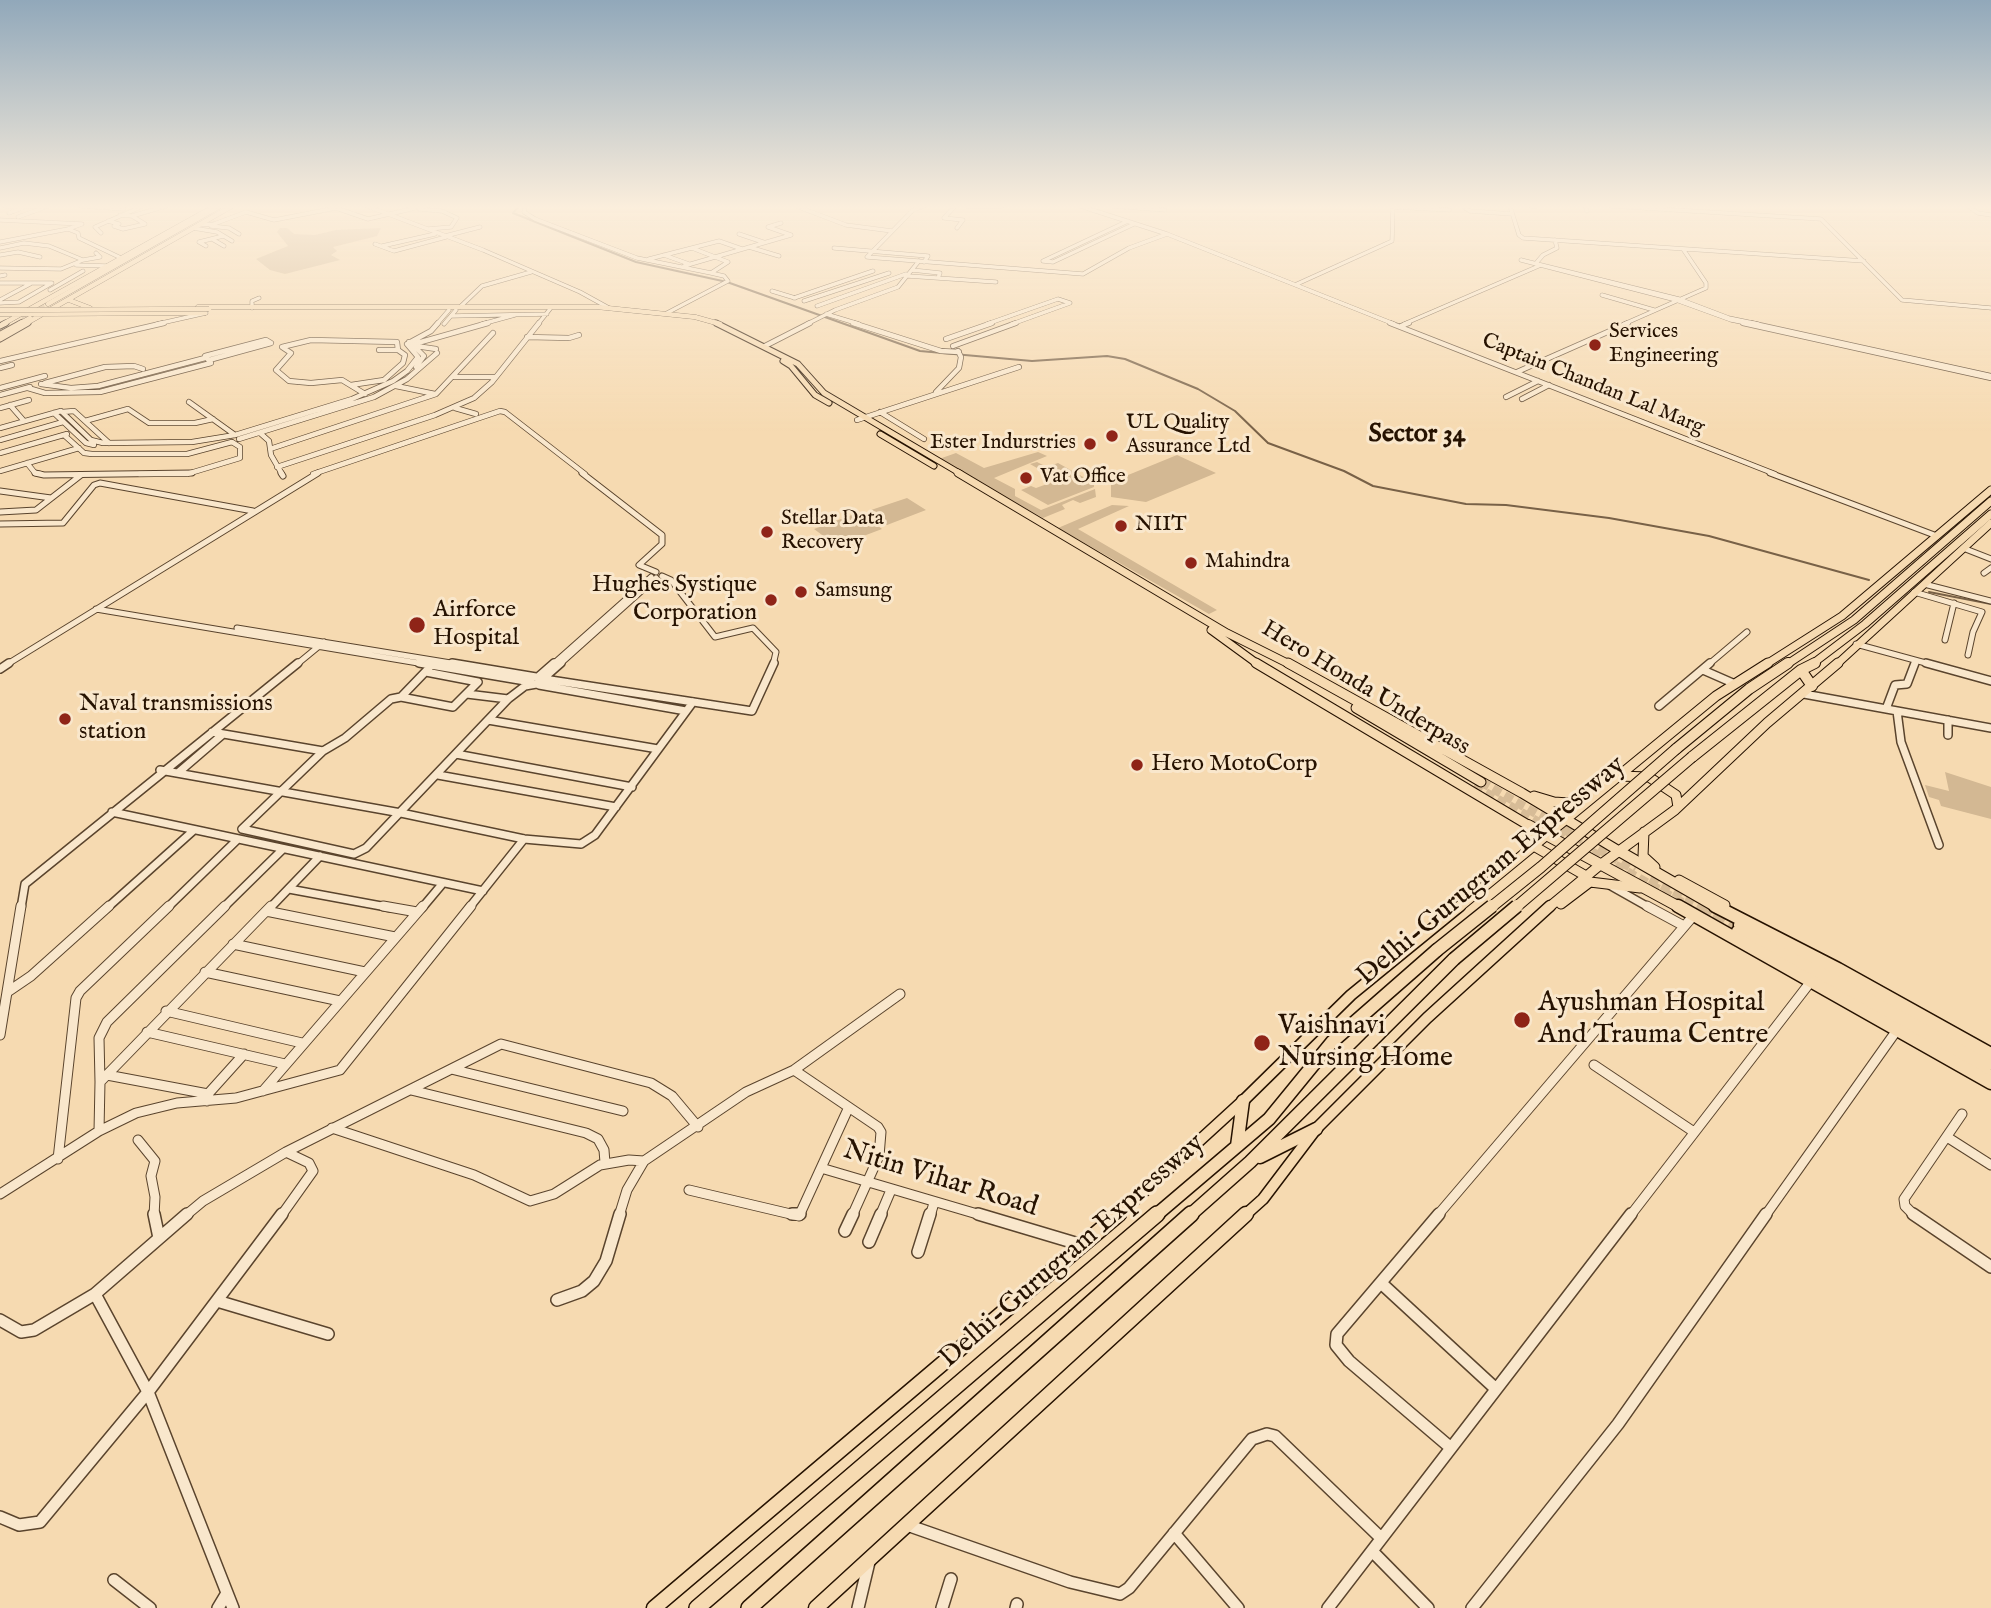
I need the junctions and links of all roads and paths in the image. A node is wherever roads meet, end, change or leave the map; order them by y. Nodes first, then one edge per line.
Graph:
1 (11, 281) edge
2 (76, 281) dead end
3 (80, 281) edge
4 (83, 281) edge
5 (99, 281) edge
6 (99, 281) edge
7 (502, 281) edge
8 (549, 281) edge
9 (728, 281) edge
10 (864, 281) edge
11 (887, 281) edge
12 (903, 281) edge
13 (984, 281) edge
14 (1289, 281) edge
15 (1304, 281) edge
16 (1501, 281) edge
17 (1605, 281) edge
18 (1704, 281) edge
19 (1884, 281) edge
20 (26, 282) joint
21 (42, 282) joint
22 (64, 282) junction
23 (842, 282) joint
24 (996, 282) dead end
25 (13, 283) junction
26 (33, 283) junction
27 (1297, 284) junction
28 (853, 285) junction
29 (0, 287) edge
30 (6, 288) junction
31 (24, 288) junction
32 (44, 288) junction
33 (865, 289) junction
34 (772, 291) dead end
35 (13, 293) junction
36 (879, 294) junction
37 (1602, 295) dead end
38 (8, 296) junction
39 (30, 296) junction
40 (247, 298) dead end
41 (260, 298) dead end
42 (794, 298) junction
43 (69, 300) junction
44 (1678, 300) junction
45 (252, 301) junction
46 (804, 301) junction
47 (42, 304) junction
48 (817, 306) junction
49 (576, 307) junction
50 (609, 307) junction
51 (3, 308) edge
52 (30, 308) junction
53 (56, 308) junction
54 (72, 308) junction
55 (90, 308) junction
56 (252, 308) junction
57 (1991, 308) edge
58 (239, 310) junction
59 (1655, 310) junction
60 (207, 311) junction
61 (832, 311) junction
62 (453, 312) junction
63 (549, 312) junction
64 (20, 313) junction
65 (667, 313) junction
66 (1020, 313) junction
67 (64, 314) junction
68 (515, 314) junction
69 (42, 316) junction
70 (824, 316) junction
71 (1032, 317) junction
72 (30, 318) tunnel mouth
73 (9, 320) junction
74 (984, 326) junction
75 (1400, 326) junction
76 (996, 330) junction
77 (0, 333) edge
78 (493, 333) dead end
79 (579, 335) dead end
80 (527, 338) junction
81 (412, 344) junction
82 (765, 346) junction
83 (953, 346) junction
84 (26, 350) dead end
85 (379, 350) dead end
86 (398, 350) junction
87 (960, 354) junction
88 (206, 358) junction
89 (0, 359) edge
90 (12, 365) dead end
91 (1020, 367) dead end
92 (0, 368) edge
93 (1517, 372) junction
94 (807, 373) junction
95 (799, 375) junction
96 (45, 376) dead end
97 (454, 377) junction
98 (495, 377) junction
99 (1991, 377) edge
100 (1538, 381) junction
101 (41, 384) junction
102 (352, 385) junction
103 (392, 385) junction
104 (1549, 385) junction
105 (0, 387) edge
106 (28, 388) junction
107 (369, 393) junction
108 (436, 394) junction
109 (0, 395) edge
110 (933, 395) junction
111 (1506, 397) dead end
112 (1522, 399) dead end
113 (29, 400) dead end
114 (189, 402) dead end
115 (10, 405) junction
116 (0, 408) edge
117 (454, 408) junction
118 (62, 411) junction
119 (880, 412) junction
120 (54, 413) junction
121 (475, 414) dead end
122 (864, 418) junction
123 (213, 419) junction
124 (857, 420) junction
125 (24, 421) junction
126 (85, 421) junction
127 (63, 422) junction
128 (1, 426) edge
129 (258, 431) junction
130 (75, 432) junction
131 (64, 435) junction
132 (235, 439) junction
133 (924, 439) dead end
134 (0, 440) edge
135 (108, 444) junction
136 (80, 449) junction
137 (270, 449) junction
138 (0, 453) edge
139 (27, 463) junction
140 (277, 467) junction
141 (0, 471) edge
142 (82, 475) junction
143 (283, 476) dead end
144 (1991, 490) edge
145 (0, 491) edge
146 (11, 492) junction
147 (0, 498) edge
148 (52, 498) junction
149 (1991, 500) edge
150 (254, 511) junction
151 (0, 512) edge
152 (1991, 514) edge
153 (1991, 523) edge
154 (0, 524) edge
155 (1937, 536) junction
156 (1963, 548) junction
157 (1991, 559) edge
158 (1991, 568) edge
159 (1984, 573) dead end
160 (656, 576) junction
161 (1925, 580) junction
162 (1914, 593) junction
163 (1991, 601) edge
164 (1954, 603) junction
165 (95, 607) junction
166 (1746, 632) dead end
167 (1224, 634) junction
168 (1817, 639) junction
169 (1945, 640) dead end
170 (318, 644) junction
171 (1856, 644) junction
172 (1806, 652) junction
173 (1784, 655) junction
174 (1968, 656) dead end
175 (1916, 661) junction
176 (434, 663) junction
177 (0, 667) edge
178 (1703, 670) junction
179 (1801, 670) junction
180 (426, 672) junction
181 (538, 680) junction
182 (1991, 681) edge
183 (1735, 684) junction
184 (1812, 686) junction
185 (467, 694) junction
186 (1804, 694) junction
187 (401, 697) junction
188 (508, 699) junction
189 (693, 702) junction
190 (1659, 706) dead end
191 (1886, 709) junction
192 (686, 711) junction
193 (1897, 711) junction
194 (488, 720) junction
195 (1948, 720) junction
196 (1991, 728) edge
197 (212, 732) junction
198 (222, 735) junction
199 (1948, 735) dead end
200 (658, 749) junction
201 (323, 751) junction
202 (456, 754) junction
203 (163, 770) junction
204 (179, 772) junction
205 (438, 775) junction
206 (1618, 776) junction
207 (1478, 784) tunnel mouth
208 (632, 787) junction
209 (281, 792) junction
210 (1522, 793) junction
211 (1583, 804) junction
212 (617, 807) junction
213 (1678, 807) junction
214 (112, 812) junction
215 (401, 813) junction
216 (1563, 820) junction
217 (1528, 825) junction
218 (194, 830) junction
219 (1644, 832) junction
220 (1544, 835) junction
221 (238, 839) junction
222 (524, 839) junction
223 (1634, 841) junction
224 (1939, 845) dead end
225 (1530, 847) junction
226 (283, 849) junction
227 (1619, 851) junction
228 (320, 856) junction
229 (1633, 859) junction
230 (1600, 865) junction
231 (1586, 876) junction
232 (1605, 882) junction
233 (443, 883) junction
234 (289, 889) junction
235 (1649, 890) junction
236 (483, 891) junction
237 (1551, 906) junction
238 (266, 911) junction
239 (417, 912) junction
240 (1694, 914) junction
241 (1732, 915) junction
242 (1685, 926) junction
243 (396, 937) junction
244 (233, 944) junction
245 (205, 972) junction
246 (365, 972) junction
247 (1812, 980) junction
248 (9, 991) junction
249 (900, 994) dead end
250 (340, 1001) junction
251 (166, 1011) junction
252 (1898, 1029) junction
253 (147, 1032) junction
254 (0, 1035) edge
255 (302, 1043) junction
256 (244, 1054) junction
257 (1991, 1054) edge
258 (285, 1064) junction
259 (1991, 1064) edge
260 (1594, 1065) dead end
261 (450, 1069) junction
262 (794, 1070) junction
263 (1991, 1074) edge
264 (104, 1078) junction
265 (1991, 1083) edge
266 (410, 1089) junction
267 (262, 1093) junction
268 (208, 1097) junction
269 (1243, 1101) junction
270 (848, 1109) junction
271 (623, 1111) dead end
272 (1962, 1114) dead end
273 (698, 1127) junction
274 (332, 1128) junction
275 (1316, 1129) junction
276 (99, 1131) junction
277 (1694, 1132) junction
278 (1947, 1137) junction
279 (138, 1140) dead end
280 (1237, 1146) junction
281 (286, 1152) junction
282 (58, 1159) junction
283 (644, 1161) junction
284 (1250, 1162) junction
285 (605, 1163) junction
286 (1991, 1165) edge
287 (821, 1168) junction
288 (868, 1183) junction
289 (689, 1190) dead end
290 (891, 1190) junction
291 (0, 1194) edge
292 (934, 1203) junction
293 (845, 1231) dead end
294 (159, 1238) junction
295 (870, 1241) dead end
296 (1083, 1246) junction
297 (918, 1252) dead end
298 (1991, 1267) edge
299 (1381, 1283) junction
300 (95, 1294) junction
301 (557, 1300) dead end
302 (217, 1301) junction
303 (0, 1320) edge
304 (328, 1334) dead end
305 (1496, 1389) junction
306 (148, 1392) junction
307 (1451, 1448) junction
308 (0, 1517) edge
309 (906, 1525) junction
310 (1174, 1533) junction
311 (1381, 1538) junction
312 (1372, 1550) junction
313 (870, 1558) junction
314 (951, 1579) dead end
315 (114, 1580) dead end
316 (227, 1593) junction
317 (1235, 1607) edge
318 (150, 1608) edge
319 (218, 1608) edge
320 (233, 1608) edge
321 (654, 1608) edge
322 (697, 1608) edge
323 (750, 1608) edge
324 (816, 1608) edge
325 (858, 1608) edge
326 (942, 1608) edge
327 (1328, 1608) edge
328 (1428, 1608) edge
329 (1472, 1608) edge

1 - 25 street
2 - 22 street
3 - 47 main road
4 - 47 highway
5 - 43 main road
6 - 53 highway
7 - 62 street
8 - 50 street
9 - 65 street
10 - 28 street
11 - 33 street
12 - 36 street
13 - 24 street
14 - 27 street, Captain Chandan Lal Marg
15 - 27 street
16 - 75 street
17 - 44 street
18 - 44 street
19 - 57 street
20 - 21 street
20 - 25 street
21 - 22 street
22 - 51 street
23 - 28 street
23 - 42 street
25 - 26 street
25 - 29 street
25 - 30 street
26 - 31 street
26 - 32 street
27 - 75 street, Captain Chandan Lal Marg
28 - 33 street
28 - 46 street
29 - 30 street
29 - 35 street
30 - 31 street
31 - 32 street
31 - 35 street
32 - 39 street
33 - 36 street
33 - 48 street
34 - 42 street
35 - 38 street
36 - 61 street
37 - 59 street
38 - 39 street
38 - 51 street
39 - 51 street
40 - 45 street
41 - 45 street
42 - 46 street
43 - 53 main road
43 - 55 main road
44 - 59 street
44 - 99 street
45 - 56 street
46 - 48 street
47 - 52 main road
47 - 53 main road
47 - 64 main road
48 - 61 street
49 - 50 main road
49 - 62 main road
49 - 63 main road
49 - 95 main road
50 - 65 main road
51 - 60 main road, bridge
51 - 64 main road
51 - 73 main road
52 - 53 main road
52 - 64 main road
53 - 54 main road
53 - 67 main road
53 - 69 main road
54 - 55 main road
54 - 67 main road
55 - 58 main road
56 - 58 main road
56 - 62 main road
58 - 60 main road
58 - 62 main road
59 - 93 street
60 - 67 main road
60 - 89 street
61 - 70 street
62 - 63 main road
62 - 68 street
62 - 81 street
63 - 68 street
63 - 80 street
64 - 69 main road
64 - 73 main road
64 - 77 highway
65 - 82 main road
66 - 71 street
66 - 71 street
66 - 74 street
68 - 81 street
69 - 73 main road
69 - 77 main road
70 - 82 street
70 - 87 street
71 - 76 street
72 - 77 highway
73 - 77 main road
74 - 76 street
74 - 83 street
75 - 93 street, Captain Chandan Lal Marg
76 - 83 street
78 - 97 street
79 - 80 street
80 - 98 street
81 - 103 street
81 - 103 street
82 - 94 main road
83 - 87 street
84 - 89 street
85 - 86 street
86 - 102 street
86 - 102 street
87 - 110 street
88 - 88 street
88 - 101 street
88 - 101 street
88 - 106 street
90 - 92 street
91 - 110 street
93 - 100 street, Captain Chandan Lal Marg
94 - 95 main road
94 - 122 main road
95 - 124 main road
96 - 105 street
97 - 98 street
97 - 108 street
98 - 117 street
100 - 104 street, Captain Chandan Lal Marg
100 - 111 street
101 - 106 street
102 - 107 street
103 - 107 street
103 - 108 street
103 - 129 street
104 - 112 street
104 - 155 street, Captain Chandan Lal Marg
106 - 109 street
107 - 129 street
108 - 137 street
110 - 119 street
113 - 115 street
114 - 123 street
115 - 116 street
115 - 125 street
117 - 121 street
117 - 140 street
118 - 120 street
118 - 126 street
118 - 135 street
119 - 122 street
119 - 133 street
120 - 125 street
120 - 127 street
122 - 124 street
122 - 167 main road
123 - 126 street
123 - 132 street
124 - 167 main road
125 - 128 street
126 - 135 street
127 - 130 street
127 - 134 street
129 - 132 street
129 - 137 street
130 - 131 street
130 - 135 street
131 - 136 street
131 - 138 street
132 - 135 street
132 - 136 street
132 - 142 street
135 - 136 street
136 - 139 street
137 - 140 street
139 - 141 street
139 - 142 street
140 - 143 street
142 - 148 street
144 - 155 main road
145 - 146 street
146 - 147 street
146 - 148 street
148 - 151 street
149 - 168 highway, Delhi-Gurugram Expressway
150 - 154 street
150 - 160 street
150 - 165 street
152 - 161 highway, Delhi-Gurugram Expressway
153 - 156 main road
155 - 168 main road
156 - 157 street
156 - 161 main road
158 - 159 street
160 - 181 street
160 - 189 street
161 - 162 main road
161 - 163 street
161 - 179 highway, Delhi-Gurugram Expressway
162 - 164 street
162 - 171 main road
164 - 169 street
164 - 174 street
165 - 170 street
165 - 177 street
166 - 178 street
167 - 207 main road, Hero Honda Underpass
167 - 210 main road
167 - 217 main road
168 - 172 highway, Delhi-Gurugram Expressway
168 - 173 main road
170 - 176 street
170 - 197 street
170 - 203 street
171 - 175 street
171 - 184 main road
172 - 173 highway
172 - 280 highway, Delhi-Gurugram Expressway, bridge
173 - 183 main road
175 - 182 street
175 - 191 street
176 - 180 street
176 - 181 street
178 - 183 street
178 - 190 street
179 - 184 highway
179 - 284 highway, Delhi-Gurugram Expressway, bridge
180 - 185 street
180 - 187 street
181 - 188 street
181 - 189 street
181 - 192 street
183 - 206 main road
184 - 186 main road
185 - 187 street
185 - 188 street
186 - 191 street
186 - 213 main road
187 - 201 street
188 - 194 street
189 - 192 street
191 - 193 street
192 - 200 street
193 - 195 street
193 - 224 street
194 - 200 street
194 - 202 street
195 - 196 street
195 - 199 street
197 - 198 street
197 - 203 street
198 - 201 street
198 - 204 street
200 - 208 street
201 - 209 street
202 - 205 street
202 - 208 street
203 - 204 street
203 - 214 street
204 - 209 street
205 - 212 street
205 - 215 street
206 - 211 main road
206 - 213 main road
208 - 212 street
209 - 215 street
209 - 215 street
210 - 211 main road
210 - 216 main road
211 - 216 main road
212 - 222 street
213 - 219 main road
214 - 218 street
214 - 248 street
215 - 222 street
216 - 220 main road
216 - 227 main road
217 - 220 highway
217 - 225 main road
218 - 221 street
218 - 248 street
219 - 223 main road
219 - 241 main road
220 - 225 main road
220 - 230 highway
221 - 226 street
221 - 282 street
222 - 236 street
223 - 227 main road
223 - 229 main road
225 - 231 main road
225 - 269 main road
226 - 228 street
226 - 264 street
227 - 229 highway
227 - 230 main road
228 - 233 street
228 - 234 street
229 - 241 highway
230 - 231 main road
230 - 235 highway
231 - 237 main road
232 - 235 main road
232 - 237 main road
232 - 242 street
233 - 236 street
233 - 239 street
234 - 238 street
234 - 239 street
235 - 240 highway
236 - 267 street
237 - 275 main road
238 - 243 street
238 - 244 street
239 - 243 street
240 - 242 street
240 - 247 highway
241 - 257 highway
242 - 299 street
243 - 246 street
244 - 245 street
244 - 246 street
245 - 250 street
245 - 251 street
246 - 250 street
247 - 252 highway
247 - 277 street
248 - 254 street
249 - 262 street
250 - 255 street
251 - 253 street
251 - 255 street
252 - 265 highway
252 - 329 street
253 - 256 street
253 - 264 street
255 - 258 street
256 - 258 street
256 - 268 street
258 - 267 street
259 - 263 main road
260 - 277 street
261 - 266 street
261 - 271 street
261 - 273 street
262 - 270 street
262 - 273 street
264 - 268 street
264 - 276 street
266 - 274 street
266 - 285 street
267 - 268 street
268 - 276 street
269 - 280 highway
269 - 296 main road
270 - 287 street
270 - 288 street
272 - 278 street
273 - 283 street
274 - 281 street
274 - 285 street
275 - 284 highway
275 - 309 main road
276 - 282 street
277 - 305 street
278 - 286 street
278 - 298 street
279 - 294 street
280 - 322 highway, Delhi-Gurugram Expressway
281 - 294 street
281 - 302 street
282 - 291 street
283 - 285 street
283 - 301 street
284 - 323 highway, Delhi-Gurugram Expressway
287 - 288 street, Nitin Vihar Road
287 - 289 street, Nitin Vihar Road
288 - 290 street, Nitin Vihar Road
288 - 293 street
290 - 292 street, Nitin Vihar Road
290 - 295 street
292 - 296 street, Nitin Vihar Road
292 - 297 street
294 - 300 street
296 - 321 main road
299 - 305 street
299 - 307 street
300 - 303 street
300 - 306 street
302 - 304 street
302 - 306 street
305 - 307 street
306 - 308 street
306 - 316 street
307 - 311 street
309 - 310 street
309 - 313 main road
310 - 311 street
310 - 317 street
311 - 312 street
312 - 327 street
312 - 328 street
313 - 324 main road
313 - 325 street
314 - 326 street
315 - 318 street
316 - 319 street
316 - 320 street

